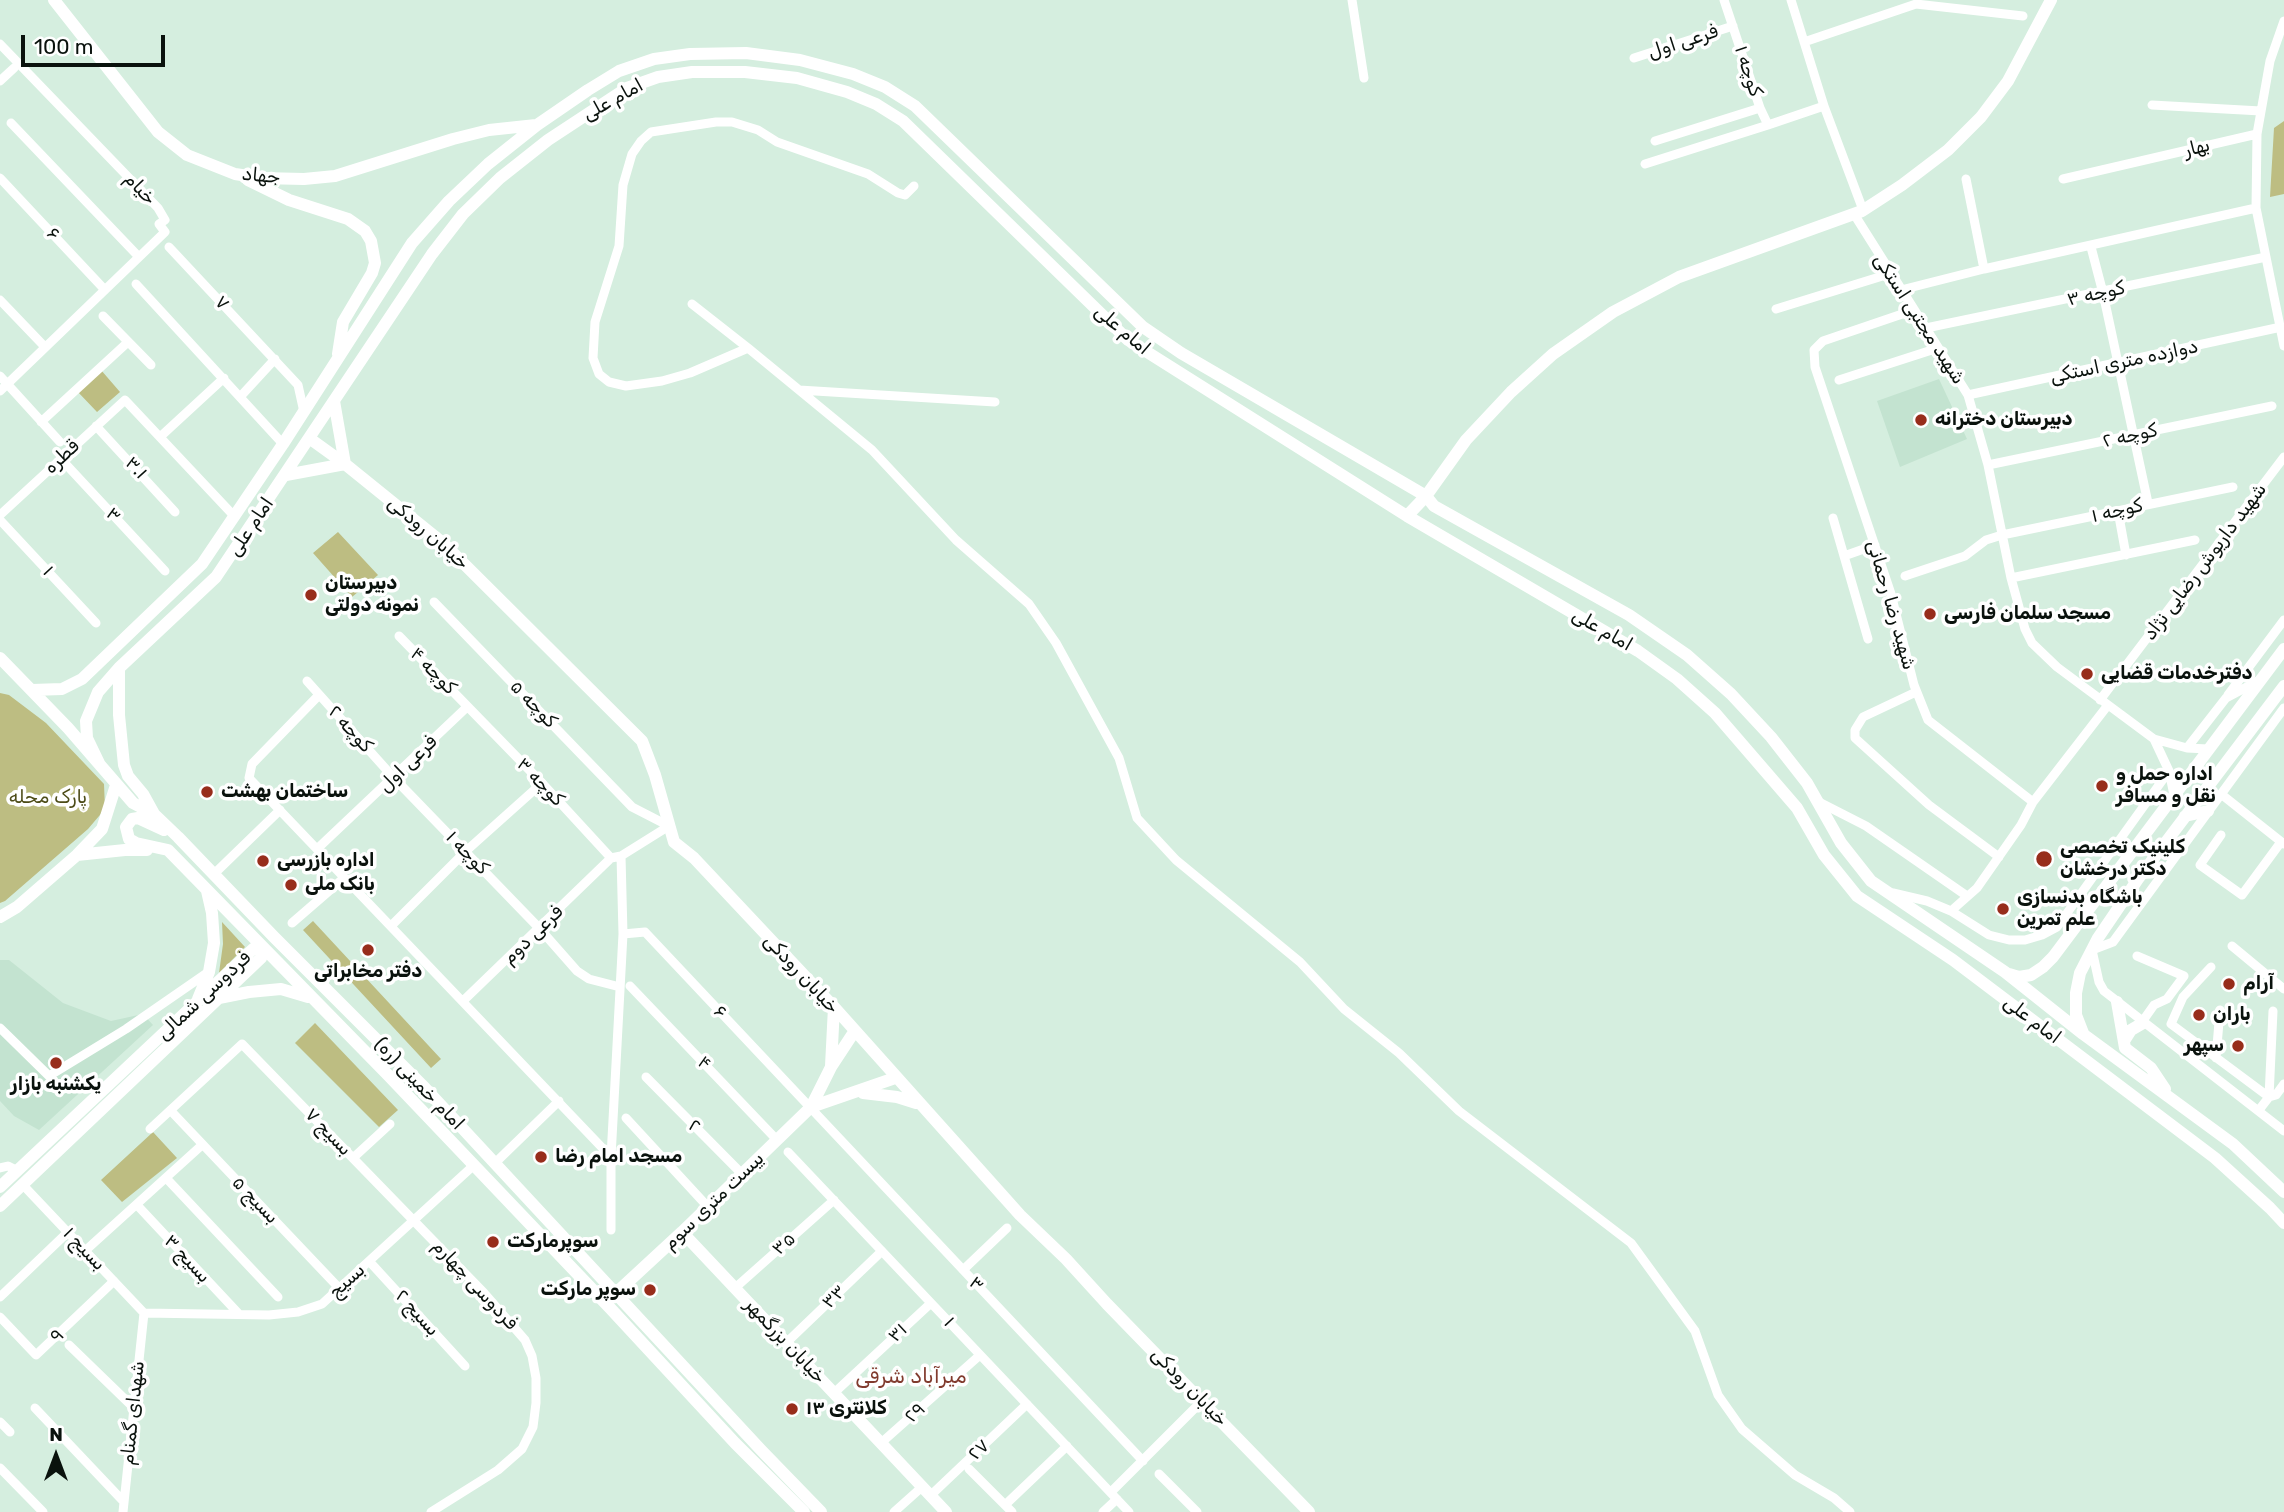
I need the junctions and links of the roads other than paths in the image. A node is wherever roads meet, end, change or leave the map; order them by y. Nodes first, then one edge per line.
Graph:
1 (54, 0) edge
2 (1352, 0) edge
3 (1724, 0) edge
4 (1791, 0) edge
5 (2051, 0) edge
6 (1917, 2) edge
7 (2023, 16) dead end
8 (2284, 21) edge
9 (1733, 26) junction
10 (1804, 42) junction
11 (0, 44) edge
12 (1634, 58) dead end
13 (14, 68) dead end
14 (1364, 78) dead end
15 (0, 81) edge
16 (2152, 105) dead end
17 (1824, 106) junction
18 (1760, 108) junction
19 (2261, 111) junction
20 (11, 123) dead end
21 (537, 125) junction
22 (1768, 125) junction
23 (2257, 134) junction
24 (1655, 141) dead end
25 (1645, 164) dead end
26 (235, 174) junction
27 (0, 178) edge
28 (1966, 179) dead end
29 (2063, 179) dead end
30 (914, 186) dead end
31 (2256, 208) junction
32 (1858, 212) junction
33 (169, 247) dead end
34 (2091, 247) junction
35 (139, 257) junction
36 (2266, 257) junction
37 (1984, 269) junction
38 (1889, 274) junction
39 (136, 284) dead end
40 (105, 290) junction
41 (1901, 290) junction
42 (2104, 293) junction
43 (0, 300) edge
44 (692, 304) dead end
45 (1776, 309) dead end
46 (1914, 310) junction
47 (103, 316) dead end
48 (2282, 325) edge
49 (1143, 327) junction
50 (1926, 328) junction
51 (128, 342) junction
52 (1132, 342) junction
53 (2284, 346) edge
54 (45, 347) junction
55 (748, 348) junction
56 (1938, 348) junction
57 (275, 359) junction
58 (336, 362) junction
59 (2119, 363) junction
60 (151, 365) dead end
61 (224, 378) junction
62 (4, 380) edge
63 (1839, 380) dead end
64 (799, 390) junction
65 (0, 391) edge
66 (1968, 395) junction
67 (240, 397) junction
68 (334, 401) junction
69 (995, 402) dead end
70 (2272, 406) dead end
71 (304, 412) junction
72 (41, 422) junction
73 (96, 426) junction
74 (2134, 435) junction
75 (159, 437) junction
76 (309, 439) junction
77 (60, 442) dead end
78 (283, 444) junction
79 (2284, 457) edge
80 (61, 459) junction
81 (345, 464) junction
82 (1988, 465) junction
83 (286, 475) junction
84 (2233, 487) dead end
85 (1426, 496) junction
86 (2148, 503) junction
87 (2118, 511) junction
88 (175, 512) dead end
89 (0, 515) edge
90 (1407, 516) junction
91 (235, 517) junction
92 (1833, 518) dead end
93 (0, 520) edge
94 (2002, 535) junction
95 (2196, 540) dead end
96 (1875, 545) junction
97 (2126, 555) junction
98 (1844, 556) junction
99 (165, 571) dead end
100 (1905, 576) dead end
101 (2011, 578) junction
102 (434, 602) dead end
103 (2284, 620) edge
104 (96, 623) dead end
105 (398, 636) dead end
106 (1868, 639) dead end
107 (2284, 649) edge
108 (2, 663) edge
109 (119, 668) junction
110 (82, 680) junction
111 (2260, 680) junction
112 (307, 681) dead end
113 (2284, 686) edge
114 (32, 690) junction
115 (98, 692) junction
116 (1916, 692) junction
117 (319, 695) junction
118 (2226, 698) junction
119 (2104, 702) junction
120 (467, 707) junction
121 (2284, 708) edge
122 (2154, 739) junction
123 (2187, 748) junction
124 (2208, 749) junction
125 (99, 763) junction
126 (2169, 771) junction
127 (393, 777) junction
128 (542, 783) junction
129 (116, 785) junction
130 (2221, 794) junction
131 (2174, 795) junction
132 (1819, 802) junction
133 (2033, 802) junction
134 (280, 810) junction
135 (2208, 810) junction
136 (154, 814) junction
137 (2185, 816) junction
138 (669, 826) junction
139 (2221, 835) dead end
140 (178, 837) junction
141 (2283, 843) edge
142 (317, 849) junction
143 (168, 850) junction
144 (466, 851) junction
145 (77, 855) junction
146 (616, 857) junction
147 (1998, 857) junction
148 (2122, 865) junction
149 (215, 873) junction
150 (344, 878) junction
151 (2138, 879) junction
152 (1871, 881) junction
153 (207, 891) junction
154 (1888, 892) junction
155 (1857, 896) junction
156 (1968, 896) junction
157 (236, 898) junction
158 (223, 908) junction
159 (1951, 911) junction
160 (0, 917) edge
161 (292, 923) dead end
162 (391, 926) junction
163 (540, 929) junction
164 (623, 934) junction
165 (274, 937) junction
166 (2232, 946) dead end
167 (263, 948) junction
168 (2092, 950) junction
169 (2137, 956) dead end
170 (2211, 967) dead end
171 (209, 972) junction
172 (2005, 972) junction
173 (625, 986) junction
174 (2284, 989) edge
175 (219, 998) junction
176 (313, 1000) junction
177 (463, 1001) junction
178 (2117, 1002) junction
179 (197, 1003) junction
180 (834, 1007) junction
181 (2220, 1010) dead end
182 (2273, 1011) dead end
183 (2143, 1023) junction
184 (0, 1028) edge
185 (854, 1032) junction
186 (2083, 1034) junction
187 (2124, 1045) junction
188 (2216, 1058) junction
189 (831, 1067) junction
190 (646, 1077) dead end
191 (895, 1078) junction
192 (2284, 1084) edge
193 (855, 1093) junction
194 (2269, 1097) junction
195 (559, 1101) junction
196 (2174, 1101) junction
197 (920, 1105) junction
198 (811, 1107) junction
199 (2259, 1110) junction
200 (171, 1111) junction
201 (626, 1118) dead end
202 (390, 1125) dead end
203 (150, 1129) dead end
204 (2284, 1131) edge
205 (777, 1140) junction
206 (202, 1145) junction
207 (788, 1152) dead end
208 (611, 1157) junction
209 (353, 1158) junction
210 (495, 1163) junction
211 (473, 1166) junction
212 (0, 1168) edge
213 (18, 1171) junction
214 (742, 1174) junction
215 (167, 1179) junction
216 (23, 1185) junction
217 (0, 1187) edge
218 (2284, 1192) edge
219 (834, 1200) junction
220 (137, 1205) junction
221 (0, 1206) edge
222 (708, 1207) junction
223 (414, 1220) junction
224 (2284, 1223) edge
225 (1007, 1228) dead end
226 (611, 1230) dead end
227 (68, 1232) junction
228 (682, 1232) junction
229 (86, 1250) junction
230 (882, 1251) junction
231 (369, 1261) junction
232 (962, 1270) junction
233 (114, 1281) junction
234 (339, 1288) junction
235 (735, 1288) junction
236 (616, 1293) junction
237 (0, 1297) edge
238 (278, 1297) dead end
239 (931, 1303) junction
240 (144, 1313) junction
241 (238, 1313) junction
242 (0, 1317) edge
243 (786, 1343) junction
244 (69, 1345) dead end
245 (980, 1355) junction
246 (465, 1366) dead end
247 (834, 1393) junction
248 (1202, 1401) junction
249 (1027, 1404) junction
250 (34, 1408) dead end
251 (134, 1408) junction
252 (0, 1422) edge
253 (10, 1432) dead end
254 (881, 1443) junction
255 (1067, 1446) junction
256 (1143, 1461) junction
257 (0, 1468) edge
258 (969, 1469) dead end
259 (1159, 1474) dead end
260 (926, 1491) junction
261 (1114, 1496) junction
262 (123, 1507) edge
263 (1008, 1508) edge
264 (43, 1512) edge
265 (431, 1512) edge
266 (804, 1512) edge
267 (821, 1512) edge
268 (894, 1512) edge
269 (946, 1512) edge
270 (1103, 1512) edge
271 (1129, 1512) edge
272 (1196, 1512) edge
273 (1309, 1512) edge
274 (1850, 1512) edge

1 - 26 main road, جهاد
2 - 14 street
3 - 9 street, کوچه ۱
4 - 10 street, شهید مجتبی استکی
5 - 32 main road
6 - 7 street
6 - 10 street
8 - 19 street
9 - 12 street, فرعی اول
9 - 18 street, کوچه ۱
10 - 17 street, شهید مجتبی استکی
11 - 35 street, خیام
13 - 15 street
16 - 19 street
17 - 22 street
17 - 32 street, شهید مجتبی استکی
18 - 22 street, کوچه ۱
18 - 24 street
19 - 23 street
20 - 35 street
21 - 26 main road, جهاد
21 - 49 main road, امام علی
21 - 58 main road, امام علی
22 - 25 street
23 - 29 street, بهار
23 - 31 street
26 - 58 main road
27 - 40 street, ۶
28 - 37 street
30 - 55 street
31 - 34 street
31 - 36 street
32 - 38 street, شهید مجتبی استکی
32 - 85 main road
33 - 57 street, ۷
34 - 37 street
34 - 42 street
35 - 40 street, خیام
36 - 42 street, کوچه ۳
36 - 48 street
37 - 41 street
38 - 41 street, شهید مجتبی استکی
38 - 45 street
39 - 61 street
40 - 54 street, خیام
41 - 46 street, شهید مجتبی استکی
42 - 50 street, کوچه ۳
42 - 59 street
43 - 54 street
44 - 55 street
46 - 50 street, شهید مجتبی استکی
46 - 96 street, شهید رضا رحمانی
47 - 51 street
48 - 53 street
48 - 59 street, دوازده متری استکی
49 - 52 main road
49 - 85 main road, امام علی
50 - 56 street, شهید مجتبی استکی
51 - 60 street
51 - 72 street
52 - 68 main road, امام علی
52 - 90 main road, امام علی
54 - 62 street, خیام
55 - 64 street
56 - 63 street
56 - 66 street, شهید مجتبی استکی
57 - 67 street
57 - 71 street, ۷
58 - 71 main road, امام علی
59 - 66 street, دوازده متری استکی
59 - 74 street
61 - 67 street
61 - 75 street
62 - 65 street, خیام
62 - 72 street
64 - 69 street
64 - 274 street
66 - 82 street, شهید مجتبی استکی
67 - 78 street
68 - 76 main road, امام علی
68 - 81 main road
70 - 74 street, کوچه ۲
71 - 78 main road, امام علی
72 - 77 street
73 - 75 street, قطره
73 - 80 street, قطره
73 - 88 street, ۳.۱
74 - 82 street, کوچه ۲
74 - 86 street
75 - 91 street
76 - 81 main road, خیابان رودکی
76 - 83 main road, امام علی
78 - 91 main road, امام علی
79 - 119 street, شهید داریوش رضایی نژاد
80 - 89 street, قطره
80 - 99 street, ۳
81 - 83 main road
81 - 138 main road, خیابان رودکی
82 - 94 street, شهید مجتبی استکی
83 - 109 main road, امام علی
84 - 86 street, کوچه ۱
85 - 90 main road
85 - 132 main road, امام علی
86 - 87 street, کوچه ۱
87 - 94 street, کوچه ۱
87 - 97 street
90 - 155 main road, امام علی
91 - 110 main road, امام علی
92 - 98 street
93 - 104 street, ۱
94 - 100 street, کوچه ۱
94 - 101 street, شهید مجتبی استکی
95 - 97 street
96 - 98 street
96 - 116 street, شهید رضا رحمانی
97 - 101 street
98 - 106 street
101 - 119 street, شهید مجتبی استکی
102 - 138 street, کوچه ۵
103 - 118 street
105 - 120 street, کوچه ۴
107 - 111 main road
108 - 114 main road, امام خمینی (ره)
109 - 115 main road, امام علی
109 - 136 main road
110 - 114 main road, امام علی
110 - 115 main road
111 - 118 street
111 - 124 main road
112 - 117 street, کوچه ۲
113 - 137 main road
114 - 125 main road, امام خمینی (ره)
115 - 125 main road, امام علی
116 - 133 street, شهید رضا رحمانی
116 - 147 street
117 - 127 street, کوچه ۲
117 - 134 street
118 - 123 street
119 - 122 street, شهید مجتبی استکی
119 - 133 street
120 - 127 street, فرعی اول
120 - 128 street, کوچه ۳
121 - 130 street
122 - 123 street
122 - 126 street
123 - 124 street
124 - 131 main road
125 - 129 main road, امام خمینی (ره)
126 - 131 street
126 - 159 street
127 - 142 street, فرعی اول
127 - 144 street, کوچه ۱
128 - 144 street
128 - 146 street, کوچه ۳
129 - 136 main road, امام خمینی (ره)
129 - 145 main road
130 - 135 street
130 - 141 street
131 - 148 main road
132 - 152 main road, امام علی
132 - 156 street
133 - 147 street
134 - 142 street
134 - 149 street
135 - 137 main road
135 - 168 street
136 - 140 main road, امام خمینی (ره)
137 - 151 main road
138 - 146 street, فرعی دوم
138 - 180 main road, خیابان رودکی
139 - 141 street
140 - 143 main road
140 - 149 main road, امام خمینی (ره)
142 - 150 street
143 - 145 main road
143 - 153 main road, امام خمینی (ره)
144 - 162 street
144 - 163 street, کوچه ۱
145 - 160 main road
146 - 163 street, فرعی دوم
146 - 164 street
147 - 156 street
148 - 151 main road
148 - 172 main road
149 - 157 main road, امام خمینی (ره)
150 - 161 street
150 - 162 street
151 - 168 main road
152 - 154 main road, امام علی
152 - 155 main road
153 - 158 main road, امام خمینی (ره)
153 - 171 main road
154 - 159 street
154 - 172 main road, امام علی
155 - 224 main road, امام علی
156 - 159 street
157 - 158 main road
157 - 165 main road, امام خمینی (ره)
158 - 167 main road, امام خمینی (ره)
162 - 177 street
163 - 173 street
163 - 177 street, فرعی دوم
164 - 173 street
164 - 198 street, ۶
165 - 167 main road
165 - 210 main road, امام خمینی (ره)
166 - 174 street
167 - 175 main road, فردوسی شمالی
167 - 176 main road, امام خمینی (ره)
167 - 179 main road, فردوسی شمالی
168 - 178 street
168 - 186 main road
169 - 183 street
170 - 188 street
171 - 179 main road
171 - 184 street
172 - 186 main road, امام علی
173 - 205 street, ۴
173 - 208 street
175 - 176 main road
175 - 216 main road, فردوسی شمالی
176 - 211 main road, امام خمینی (ره)
177 - 195 street
178 - 183 street
178 - 187 main road
179 - 213 main road, فردوسی شمالی
180 - 185 main road, خیابان رودکی
180 - 189 main road
181 - 188 street
182 - 194 street
183 - 187 main road
183 - 199 street
185 - 189 main road, بیست متری سوم
185 - 191 main road, خیابان رودکی
186 - 196 main road, امام علی
187 - 196 main road
188 - 194 street
189 - 198 main road, بیست متری سوم
190 - 214 street, ۲
191 - 193 main road, بیست متری سوم
191 - 197 main road, خیابان رودکی
192 - 194 street
193 - 197 main road
193 - 198 main road, بیست متری سوم
194 - 199 street
195 - 208 street
195 - 210 street
196 - 218 main road, امام علی
197 - 248 main road, خیابان رودکی
198 - 205 main road, بیست متری سوم
198 - 232 street, ۳
199 - 204 street
200 - 203 street
200 - 206 street, بسیج ۵
200 - 209 street, بسیج ۷
201 - 222 street
202 - 209 street
205 - 214 main road, بیست متری سوم
206 - 215 street
206 - 234 street, بسیج ۵
207 - 219 street, ۱
208 - 226 street
209 - 223 street, بسیج ۷
210 - 236 main road, امام خمینی (ره)
211 - 223 street, بسیج
211 - 266 main road, امام خمینی (ره)
212 - 213 street
213 - 217 main road, فردوسی شمالی
214 - 222 main road, بیست متری سوم
215 - 220 street
215 - 238 street
216 - 221 main road, فردوسی شمالی
216 - 227 street, بسیج ۱
219 - 230 street, ۱
219 - 235 street, ۳۵
220 - 229 street
220 - 241 street, بسیج ۳
222 - 228 main road, بیست متری سوم
223 - 231 street, بسیج
223 - 265 street, فردوسی چهارم
225 - 232 street
227 - 229 street, بسیج ۱
227 - 237 street
228 - 235 main road, خیابان بزرگمهر
228 - 236 main road, بیست متری سوم
229 - 233 street, بسیج ۱
230 - 239 street, ۱
230 - 243 street, ۳۳
231 - 234 street, بسیج
231 - 246 street, بسیج ۲
232 - 256 street, ۳
233 - 240 street, بسیج ۱
233 - 242 street, ۹
234 - 241 street, بسیج
235 - 243 main road, خیابان بزرگمهر
236 - 267 main road, امام خمینی (ره)
239 - 245 street, ۱
239 - 247 street, ۳۱
240 - 241 street, بسیج
240 - 251 street, شهدای گمنام
243 - 247 main road, خیابان بزرگمهر
244 - 251 street
245 - 249 street, ۱
245 - 254 street, ۲۹
247 - 254 main road, خیابان بزرگمهر
248 - 256 street
248 - 273 main road, خیابان رودکی
249 - 255 street, ۱
249 - 260 street, ۲۷
250 - 262 street
251 - 262 street, شهدای گمنام
252 - 253 street
254 - 260 main road, خیابان بزرگمهر
255 - 261 street, ۱
255 - 263 street
256 - 261 street
257 - 264 street
258 - 263 street
259 - 272 street
260 - 268 street, ۲۷
260 - 269 main road, خیابان بزرگمهر
261 - 270 street
261 - 271 street

